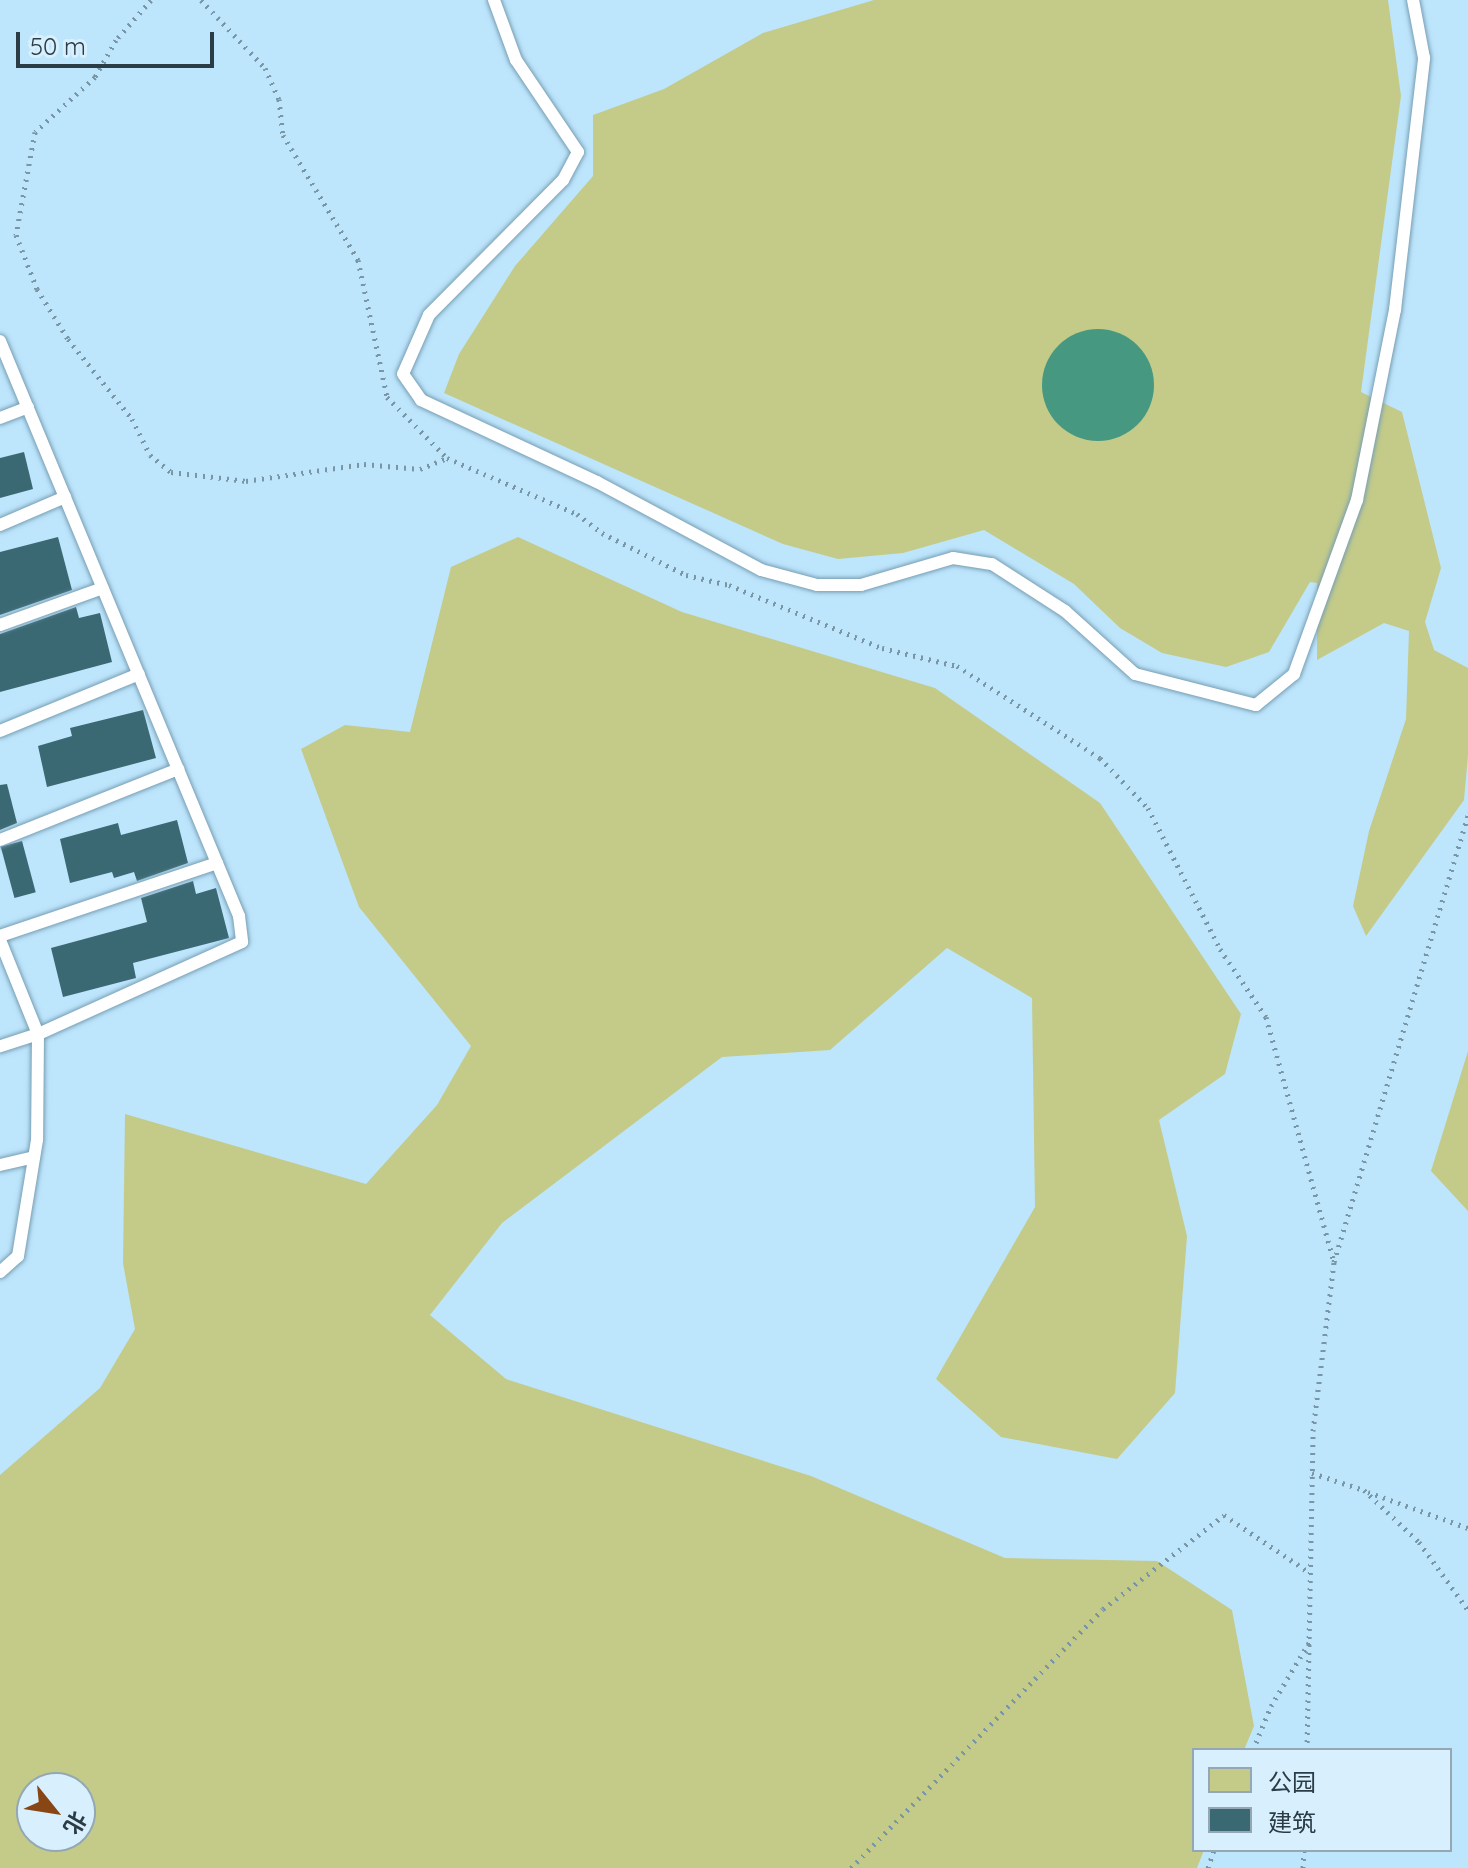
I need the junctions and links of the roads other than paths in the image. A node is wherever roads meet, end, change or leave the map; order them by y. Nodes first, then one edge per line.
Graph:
1 (494, 0) edge
2 (1413, 0) edge
3 (0, 341) edge
4 (28, 407) junction
5 (0, 418) edge
6 (65, 497) junction
7 (0, 525) edge
8 (103, 588) junction
9 (0, 625) edge
10 (139, 674) junction
11 (0, 731) edge
12 (178, 769) junction
13 (0, 840) edge
14 (217, 863) junction
15 (0, 938) edge
16 (38, 1034) junction
17 (0, 1046) edge
18 (34, 1157) junction
19 (0, 1165) edge
20 (0, 1272) edge

1 - 2 lane
3 - 4 lane
4 - 5 lane
4 - 6 lane
6 - 7 lane
6 - 8 lane
8 - 9 lane
8 - 10 lane
10 - 11 lane
10 - 12 lane
12 - 13 lane
12 - 14 lane
14 - 15 lane
14 - 16 lane
15 - 16 lane
16 - 17 lane
16 - 18 lane
18 - 19 lane
18 - 20 lane

